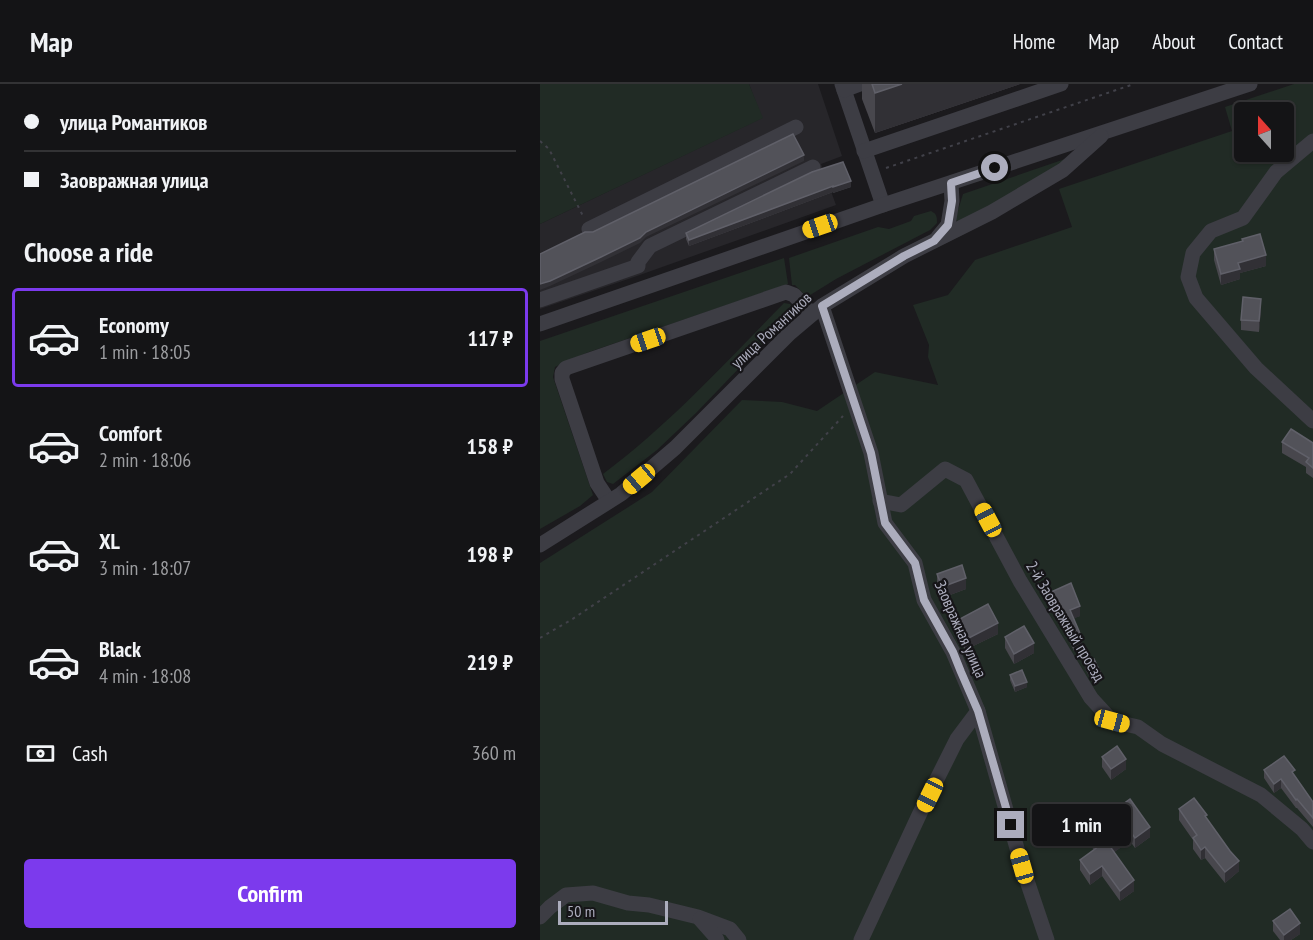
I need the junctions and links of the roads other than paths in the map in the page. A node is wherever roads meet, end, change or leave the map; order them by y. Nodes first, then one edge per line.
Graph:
1 (860, 84) edge
2 (1061, 84) edge
3 (1250, 84) edge
4 (843, 87) edge
5 (796, 127) dead end
6 (1107, 131) junction
7 (1313, 141) edge
8 (864, 151) junction
9 (813, 167) dead end
10 (951, 183) junction
11 (883, 205) junction
12 (589, 229) edge
13 (934, 241) junction
14 (540, 300) edge
15 (817, 310) junction
16 (540, 324) edge
17 (1313, 422) edge
18 (609, 501) junction
19 (880, 501) junction
20 (540, 545) edge
21 (978, 711) junction
22 (1313, 842) edge
23 (540, 917) edge
24 (698, 917) junction
25 (717, 940) edge
26 (739, 940) edge
27 (861, 940) edge
28 (1047, 940) edge

1 - 4 street
2 - 8 street
3 - 6 street, улица Романтиков
4 - 8 street
5 - 12 street
6 - 10 street, улица Романтиков
6 - 13 street, улица Романтиков
7 - 17 street
8 - 11 street
9 - 14 street
10 - 11 street, улица Романтиков
10 - 13 street
11 - 16 street, улица Романтиков
13 - 15 street, улица Романтиков
15 - 18 street, улица Романтиков
15 - 18 street
15 - 19 street, Заовражная улица
18 - 20 street, улица Романтиков
19 - 21 street, Заовражная улица
19 - 22 street, 2-й Заовражный проезд
21 - 27 street
21 - 28 street, Заовражная улица
23 - 24 street
24 - 25 street
24 - 26 street

